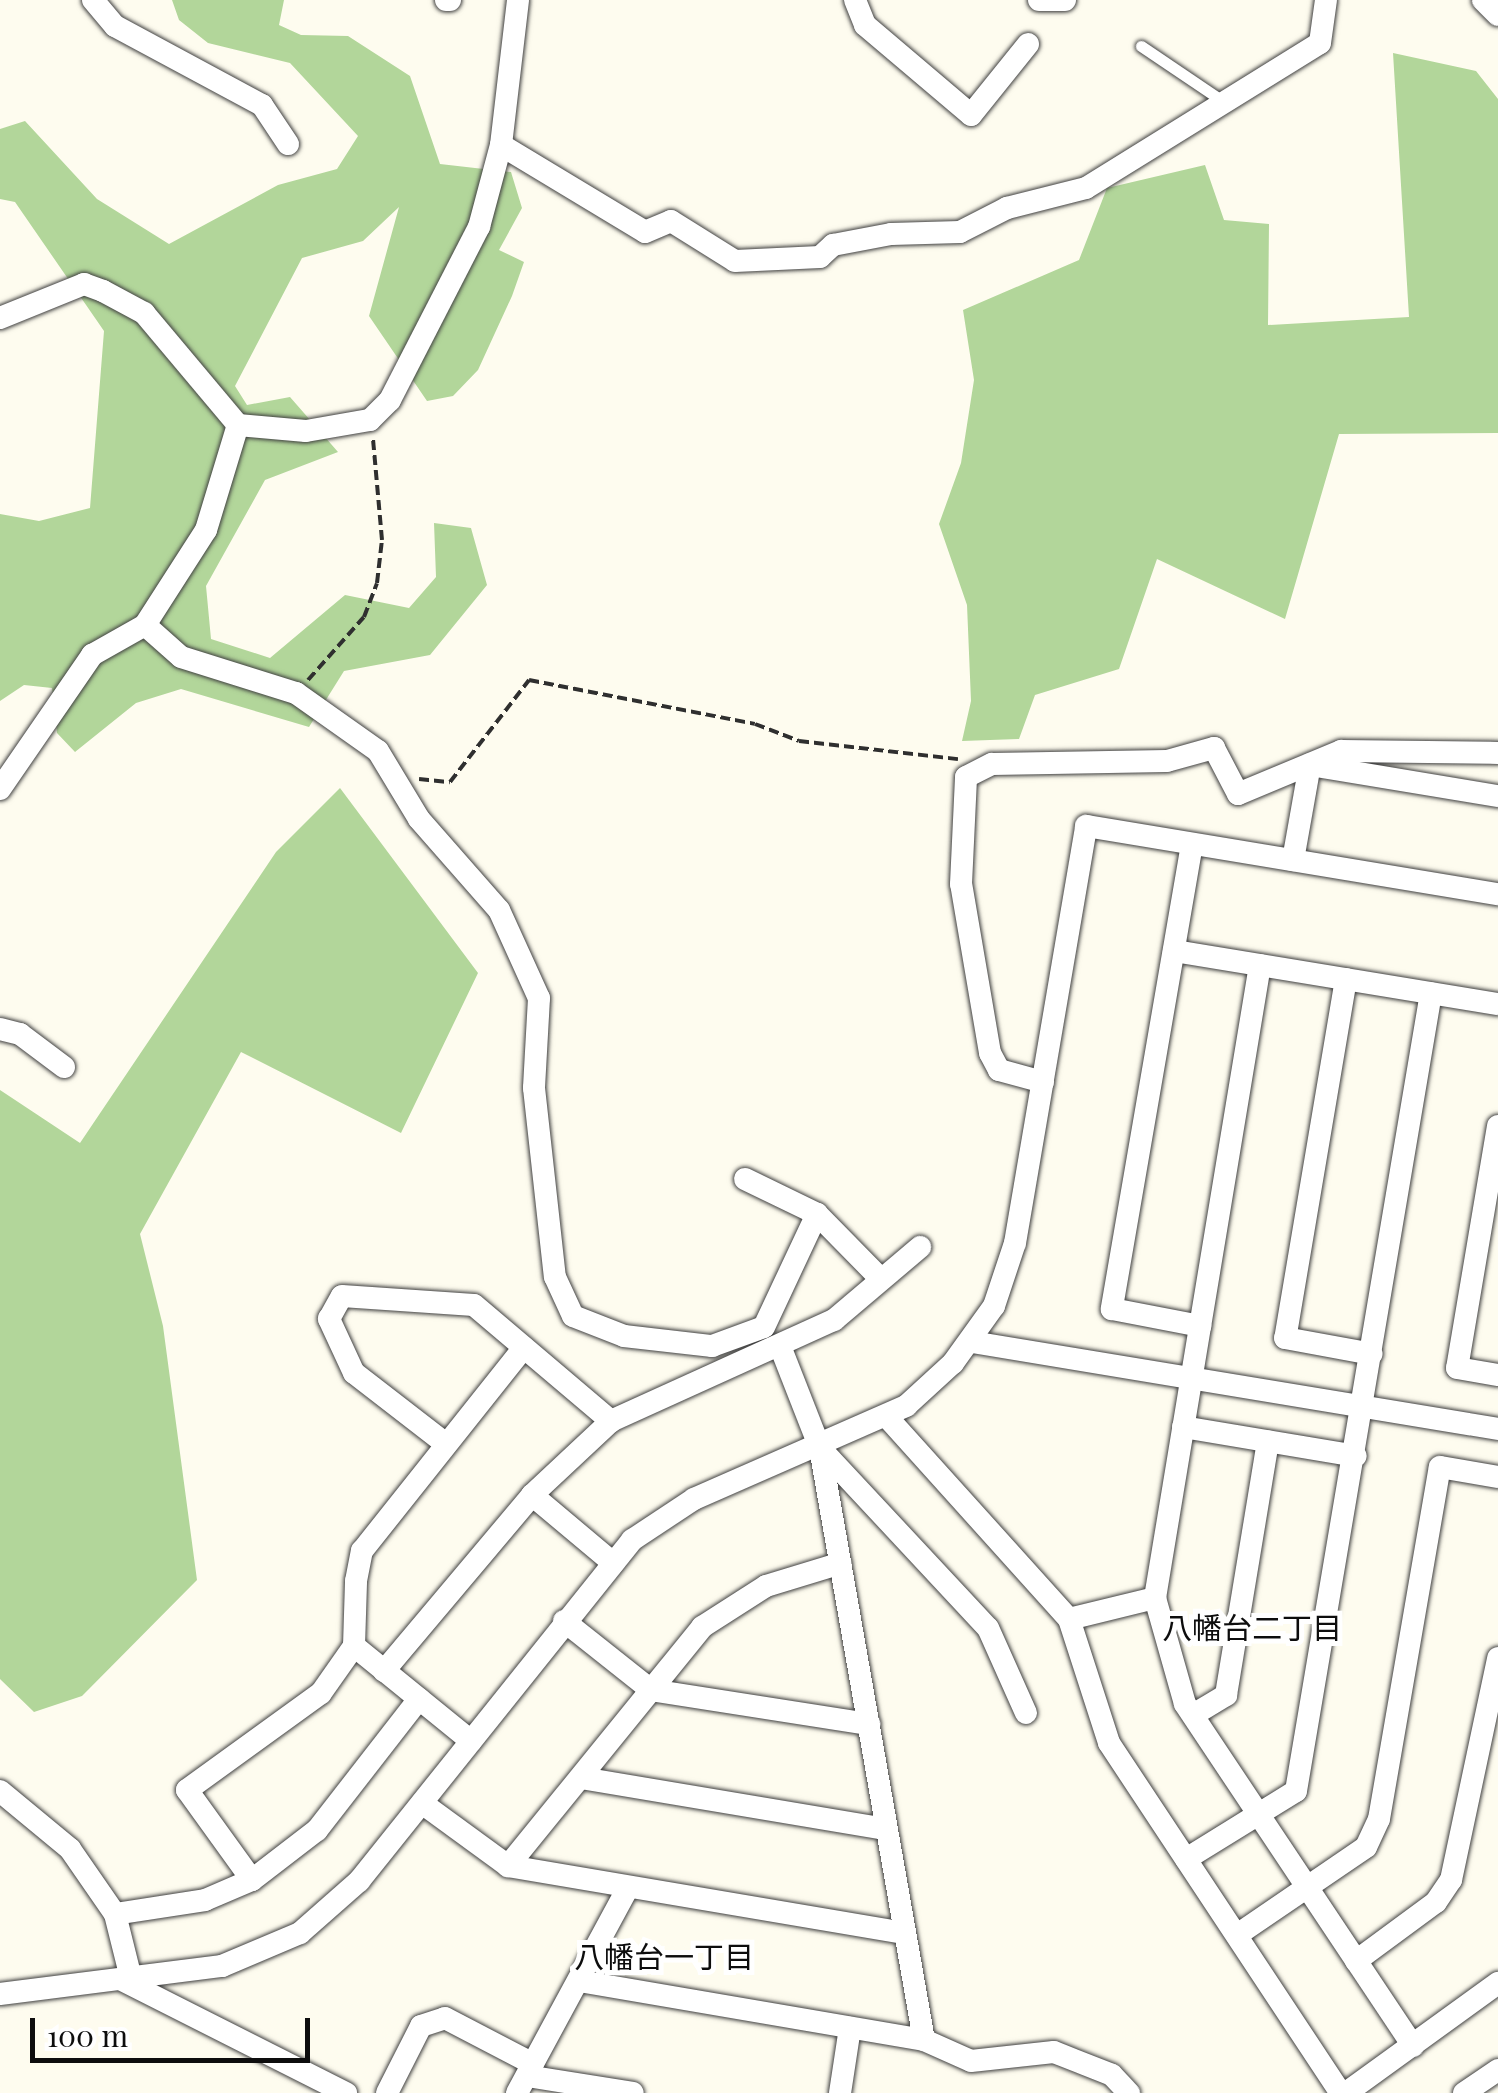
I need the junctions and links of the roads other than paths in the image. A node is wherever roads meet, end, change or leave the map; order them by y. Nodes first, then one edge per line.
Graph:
1 (92, 0) edge
2 (855, 0) edge
3 (1039, 0) edge
4 (1064, 0) edge
5 (1326, 0) edge
6 (1482, 0) edge
7 (513, 1) edge
8 (1498, 16) edge
9 (1028, 44) dead end
10 (1140, 46) dead end
11 (1226, 103) junction
12 (288, 144) dead end
13 (501, 145) junction
14 (0, 318) edge
15 (238, 426) junction
16 (145, 625) junction
17 (1498, 753) edge
18 (1310, 766) junction
19 (0, 789) edge
20 (1498, 796) edge
21 (1192, 844) junction
22 (1292, 860) junction
23 (1498, 894) edge
24 (1174, 951) junction
25 (1260, 965) junction
26 (1346, 979) junction
27 (1431, 993) junction
28 (1498, 1004) edge
29 (0, 1029) edge
30 (64, 1067) dead end
31 (1042, 1082) junction
32 (1498, 1126) edge
33 (745, 1179) dead end
34 (817, 1214) junction
35 (920, 1247) dead end
36 (880, 1278) junction
37 (1200, 1326) junction
38 (972, 1342) junction
39 (780, 1346) junction
40 (524, 1348) junction
41 (1372, 1354) junction
42 (1498, 1375) edge
43 (1191, 1380) junction
44 (1364, 1406) junction
45 (887, 1416) junction
46 (611, 1422) junction
47 (1183, 1427) junction
48 (1498, 1428) edge
49 (1268, 1441) junction
50 (446, 1444) junction
51 (820, 1448) junction
52 (1356, 1456) junction
53 (1498, 1476) edge
54 (532, 1495) junction
55 (613, 1563) junction
56 (841, 1563) junction
57 (1155, 1598) junction
58 (1069, 1619) junction
59 (564, 1621) junction
60 (354, 1646) junction
61 (1498, 1658) edge
62 (384, 1670) junction
63 (651, 1690) junction
64 (419, 1699) junction
65 (1026, 1713) dead end
66 (1193, 1715) junction
67 (869, 1724) junction
68 (471, 1741) junction
69 (581, 1778) junction
70 (1488, 1782) edge
71 (0, 1791) edge
72 (422, 1803) junction
73 (1258, 1814) junction
74 (886, 1828) junction
75 (1186, 1859) junction
76 (508, 1866) junction
77 (252, 1880) junction
78 (628, 1888) junction
79 (1308, 1889) junction
80 (115, 1914) junction
81 (904, 1933) junction
82 (1237, 1936) junction
83 (1356, 1961) junction
84 (126, 1979) junction
85 (579, 1981) junction
86 (0, 1994) edge
87 (1494, 1995) edge
88 (850, 2028) junction
89 (924, 2040) junction
90 (1413, 2046) junction
91 (1498, 2070) edge
92 (526, 2078) edge
93 (346, 2093) edge
94 (387, 2093) edge
95 (633, 2093) edge
96 (840, 2093) edge
97 (1129, 2093) edge
98 (1344, 2093) edge
99 (1464, 2093) edge

1 - 12 street
2 - 9 street
3 - 4 street
5 - 11 street
6 - 8 street
7 - 13 street
10 - 11 lane
11 - 13 street
13 - 15 street
14 - 15 street
15 - 16 street
16 - 19 street
16 - 34 street
17 - 18 street
18 - 20 street
18 - 22 street
18 - 31 street
21 - 22 street
21 - 24 street
21 - 31 street
22 - 23 street
24 - 25 street
24 - 37 street
25 - 26 street
25 - 37 street
26 - 27 street
26 - 41 street
27 - 28 street
27 - 41 street
29 - 30 street
31 - 38 street
32 - 42 street
33 - 34 street
34 - 36 street
35 - 36 street
36 - 39 street
37 - 43 street
38 - 43 street
38 - 45 street
39 - 46 street
39 - 51 street
40 - 46 street
40 - 50 street
40 - 50 street
41 - 44 street
43 - 44 street
43 - 47 street
44 - 48 street
44 - 52 street
45 - 51 street
45 - 58 street
46 - 54 street
47 - 49 street
47 - 57 street
49 - 52 street
49 - 66 street
50 - 60 street
51 - 55 street
51 - 56 street
51 - 65 street
52 - 73 street
53 - 79 street
54 - 55 street
54 - 62 street
55 - 59 street
56 - 63 street
56 - 67 street
57 - 58 street
57 - 66 street
58 - 75 street
59 - 63 street
59 - 68 street
60 - 62 street
60 - 77 street
61 - 70 street
62 - 64 street
63 - 67 street
63 - 69 street
64 - 68 street
64 - 77 street
66 - 73 street
67 - 74 street
68 - 72 street
69 - 74 street
69 - 76 street
70 - 83 street
71 - 80 street
72 - 76 street
72 - 84 street
73 - 75 street
73 - 79 street
74 - 81 street
75 - 82 street
76 - 78 street
77 - 80 street
78 - 81 street
78 - 85 street
79 - 82 street
79 - 83 street
80 - 84 street
81 - 89 street
82 - 98 street
83 - 90 street
84 - 86 street
84 - 93 street
85 - 88 street
85 - 92 street
87 - 90 street
88 - 89 street
88 - 96 street
89 - 97 street
90 - 98 street
91 - 99 street
92 - 94 street
92 - 95 street

